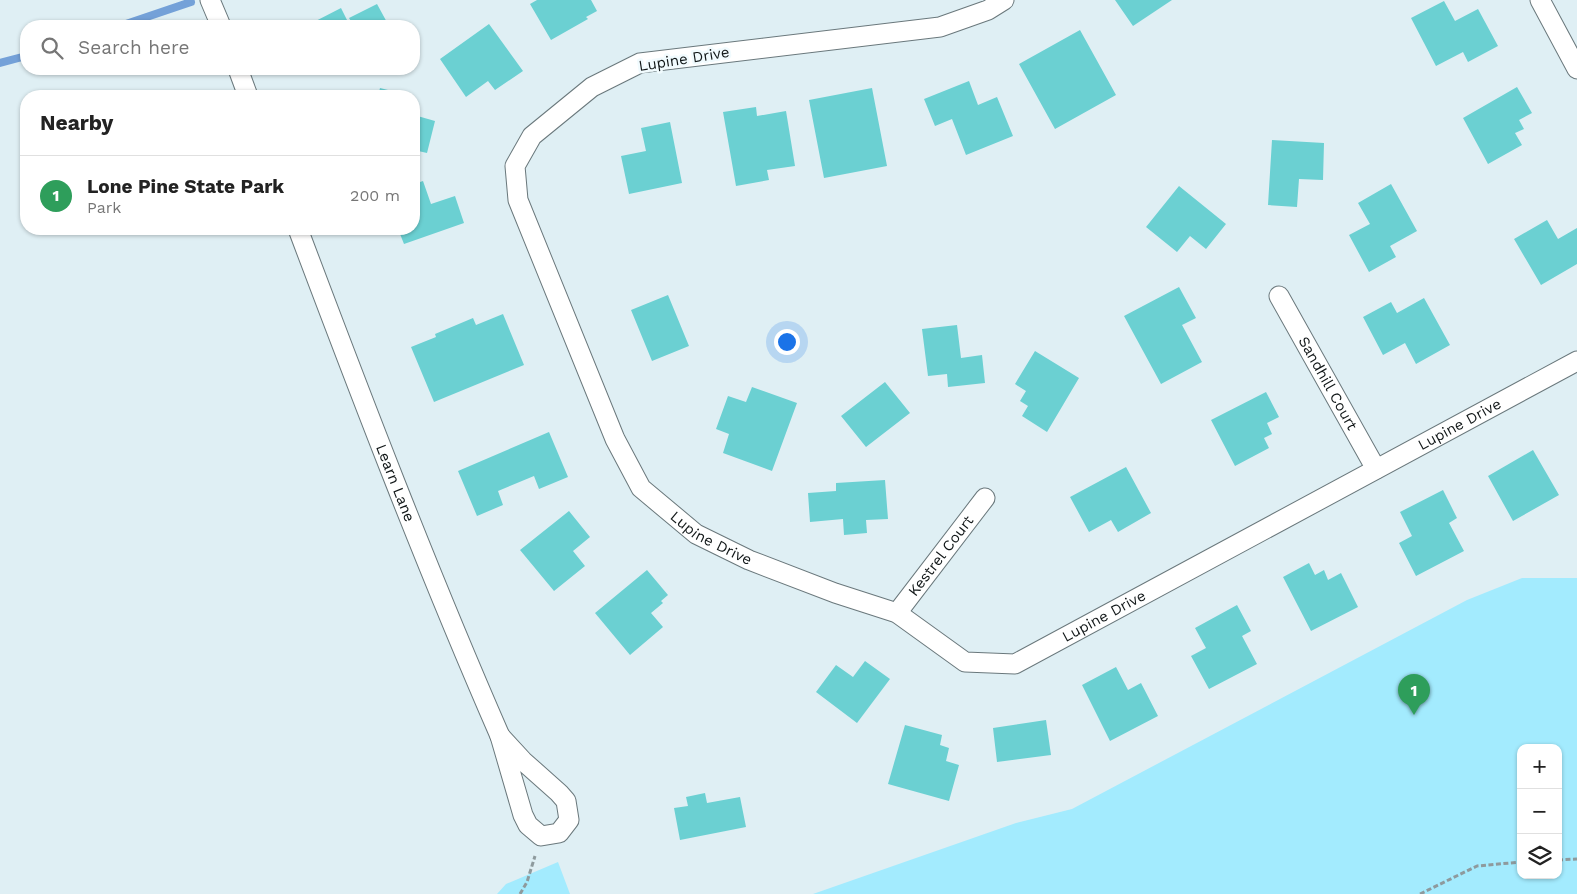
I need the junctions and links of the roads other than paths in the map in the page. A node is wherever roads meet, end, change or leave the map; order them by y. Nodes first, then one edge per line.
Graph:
1 (210, 0) edge
2 (1004, 0) edge
3 (1540, 0) edge
4 (218, 20) edge
5 (1577, 69) edge
6 (240, 75) edge
7 (246, 90) edge
8 (300, 235) edge
9 (1279, 296) dead end
10 (1577, 361) edge
11 (1376, 469) junction
12 (985, 498) dead end
13 (897, 613) junction
14 (500, 736) junction

1 - 4 street
2 - 13 street, Lupine Drive
3 - 5 street
6 - 7 street
8 - 14 street, Learn Lane
9 - 11 street, Sandhill Court
10 - 11 street, Lupine Drive
11 - 13 street, Lupine Drive
12 - 13 street, Kestrel Court
14 - 14 street, Learn Lane

